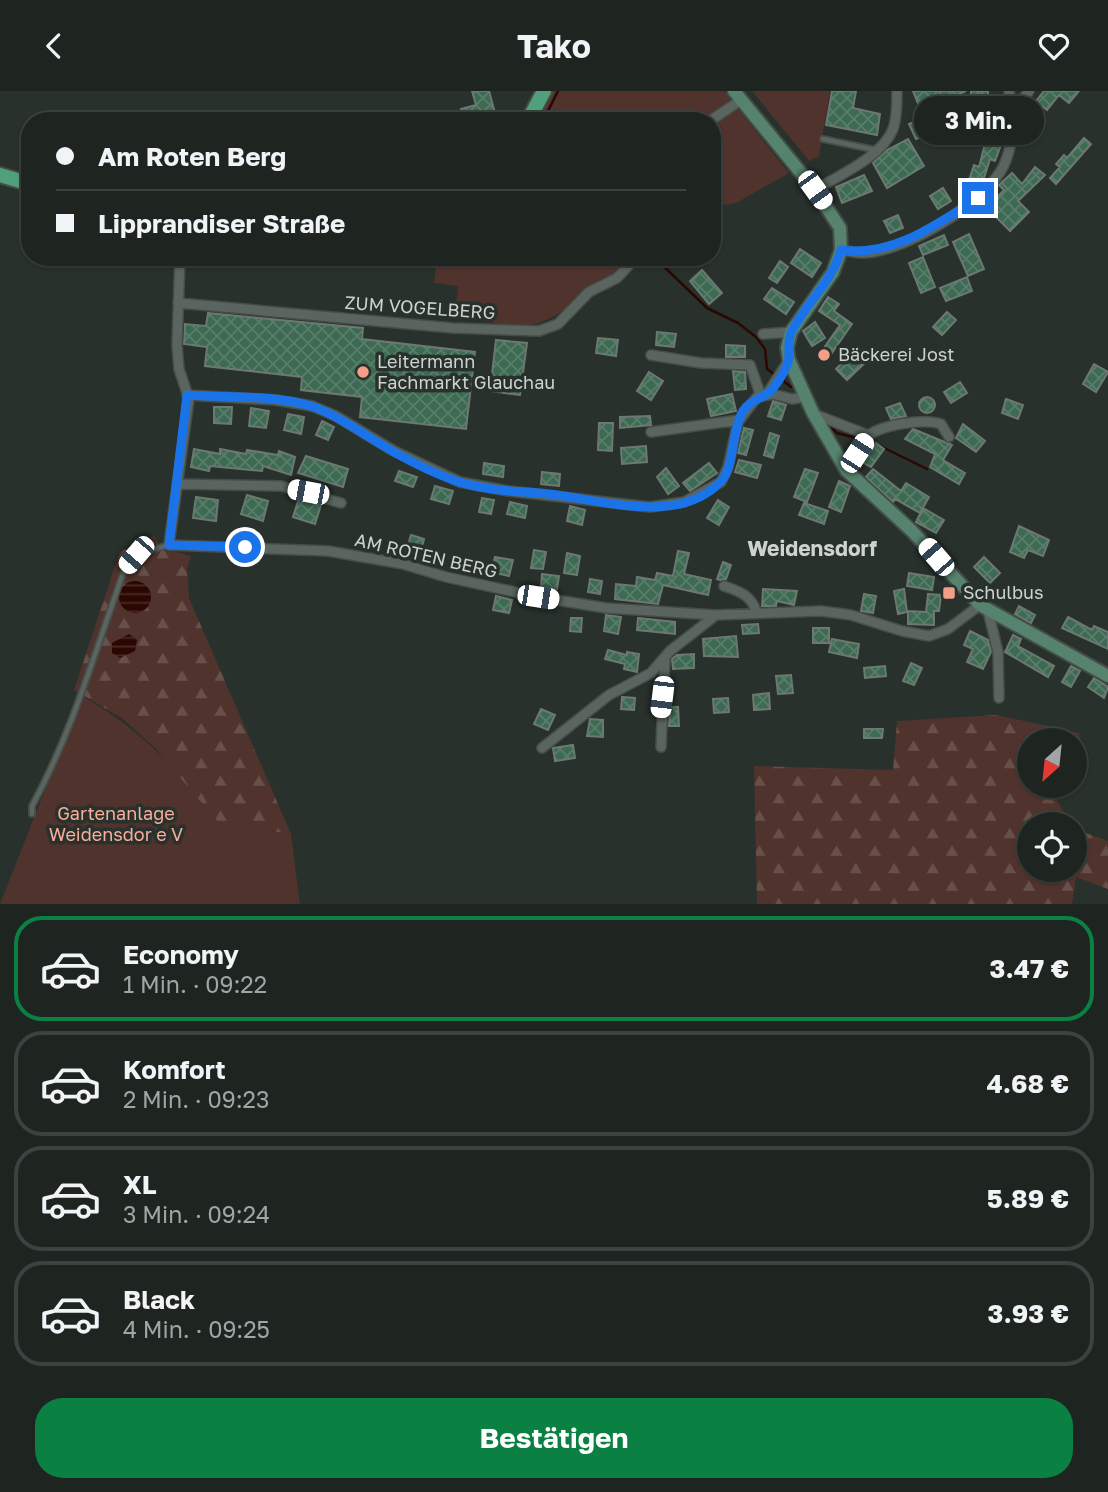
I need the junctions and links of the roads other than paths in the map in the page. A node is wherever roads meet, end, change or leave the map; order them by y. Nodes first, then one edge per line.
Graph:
1 (544, 91) edge
2 (897, 91) edge
3 (1009, 91) edge
4 (1029, 91) edge
5 (738, 95) edge
6 (533, 112) edge
7 (720, 112) edge
8 (1013, 112) junction
9 (823, 139) dead end
10 (876, 150) junction
11 (0, 176) edge
12 (21, 182) edge
13 (815, 190) junction
14 (841, 250) junction
15 (180, 266) edge
16 (628, 266) edge
17 (178, 303) junction
18 (791, 332) junction
19 (763, 334) dead end
20 (651, 355) dead end
21 (789, 360) junction
22 (187, 395) junction
23 (764, 395) junction
24 (805, 397) junction
25 (813, 414) junction
26 (739, 420) junction
27 (651, 432) dead end
28 (868, 435) junction
29 (948, 437) dead end
30 (846, 470) junction
31 (177, 485) junction
32 (341, 503) dead end
33 (169, 545) junction
34 (724, 586) dead end
35 (984, 608) junction
36 (755, 612) junction
37 (716, 615) junction
38 (665, 658) junction
39 (1108, 676) edge
40 (999, 698) dead end
41 (661, 747) dead end
42 (542, 748) dead end
43 (32, 814) dead end

1 - 6 main road
2 - 10 street
3 - 8 street
4 - 8 street
5 - 7 street
5 - 13 main road
8 - 14 street
9 - 10 lane
10 - 13 street
11 - 12 main road
13 - 14 main road
14 - 18 main road
15 - 17 street
16 - 17 street, ZUM VOGELBERG
17 - 22 street
18 - 19 street
18 - 21 main road
20 - 23 street
21 - 23 street
21 - 24 main road
22 - 26 street
22 - 31 street
23 - 24 street
23 - 26 street
24 - 25 main road
25 - 28 street
25 - 30 main road
26 - 27 street
28 - 29 street
28 - 30 street
30 - 35 main road
31 - 32 street
31 - 33 street
33 - 37 street, AM ROTEN BERG
33 - 43 lane
34 - 36 street
35 - 36 street, AM ROTEN BERG
35 - 39 main road
35 - 40 street
36 - 37 street, AM ROTEN BERG
37 - 38 street
38 - 41 street
38 - 42 street

